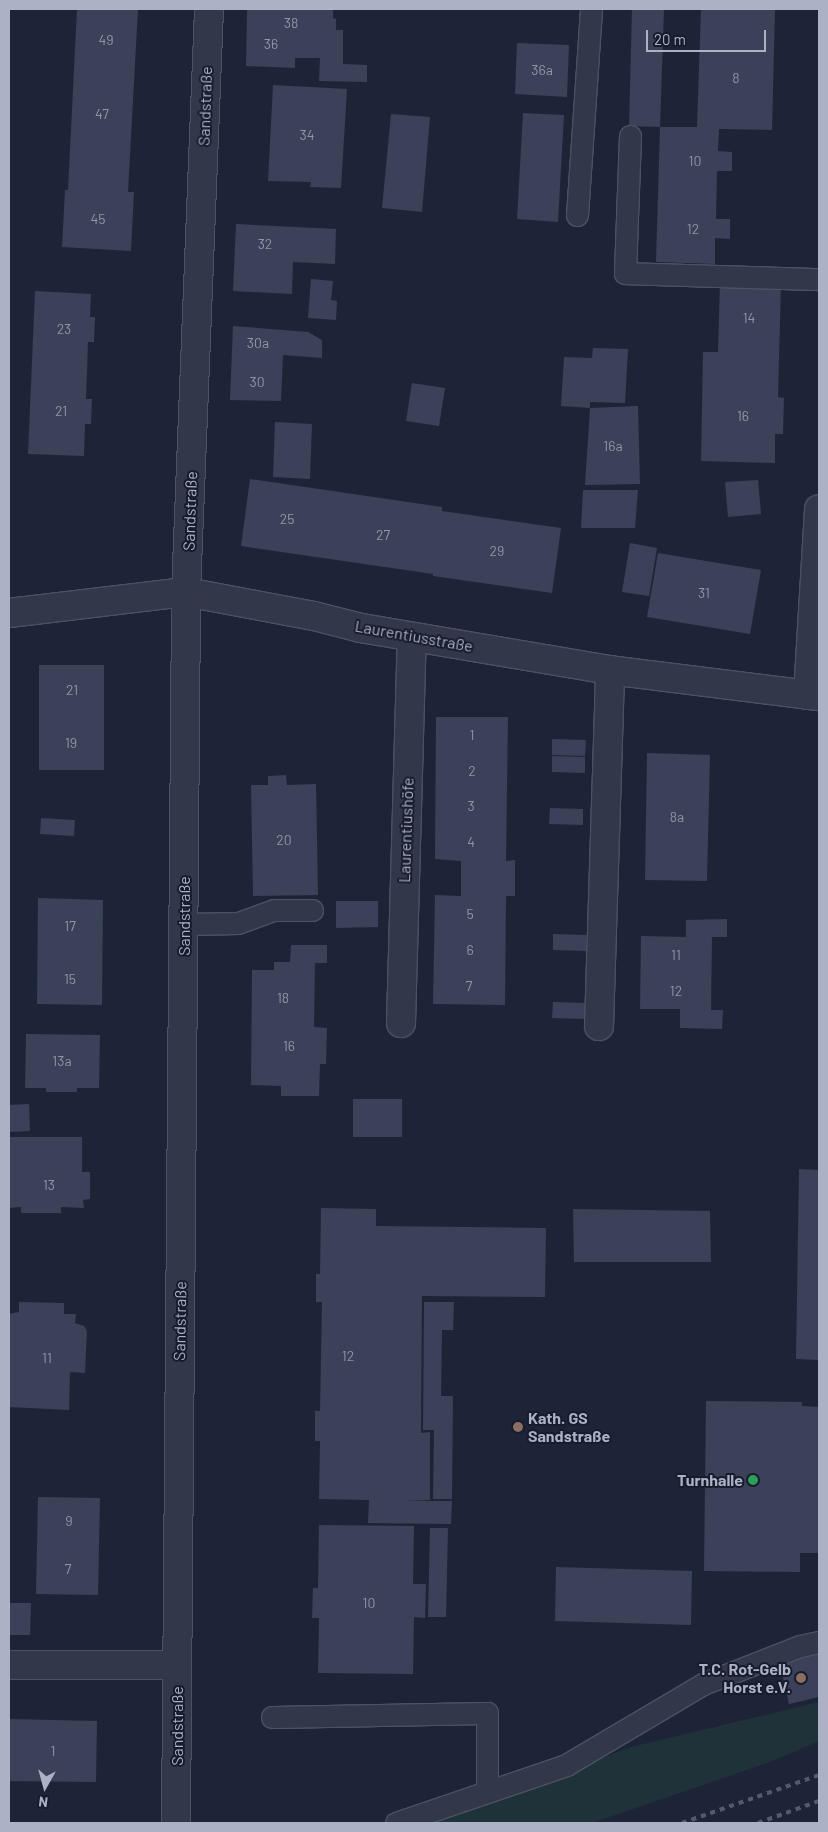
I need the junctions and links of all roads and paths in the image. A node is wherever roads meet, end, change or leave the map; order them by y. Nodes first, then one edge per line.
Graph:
1 (208, 9) edge
2 (591, 9) edge
3 (630, 136) dead end
4 (577, 215) dead end
5 (819, 279) edge
6 (819, 509) edge
7 (186, 592) junction
8 (9, 613) edge
9 (412, 637) junction
10 (610, 670) junction
11 (814, 696) edge
12 (312, 910) dead end
13 (184, 924) junction
14 (401, 1023) dead end
15 (599, 1026) dead end
16 (819, 1642) edge
17 (9, 1665) edge
18 (177, 1666) junction
19 (272, 1717) dead end
20 (487, 1791) junction
21 (176, 1823) edge
22 (396, 1823) edge

1 - 7 street, Sandstraße
2 - 4 lane
3 - 5 lane
6 - 11 street
7 - 8 street, Laurentiusstraße
7 - 9 street, Laurentiusstraße
7 - 13 street, Sandstraße
9 - 10 street, Laurentiusstraße
9 - 14 street, Laurentiushöfe
10 - 11 street, Laurentiusstraße
10 - 15 street
12 - 13 lane
13 - 18 street, Sandstraße
16 - 20 lane
17 - 18 street
18 - 21 street, Sandstraße
19 - 20 lane
20 - 22 lane

